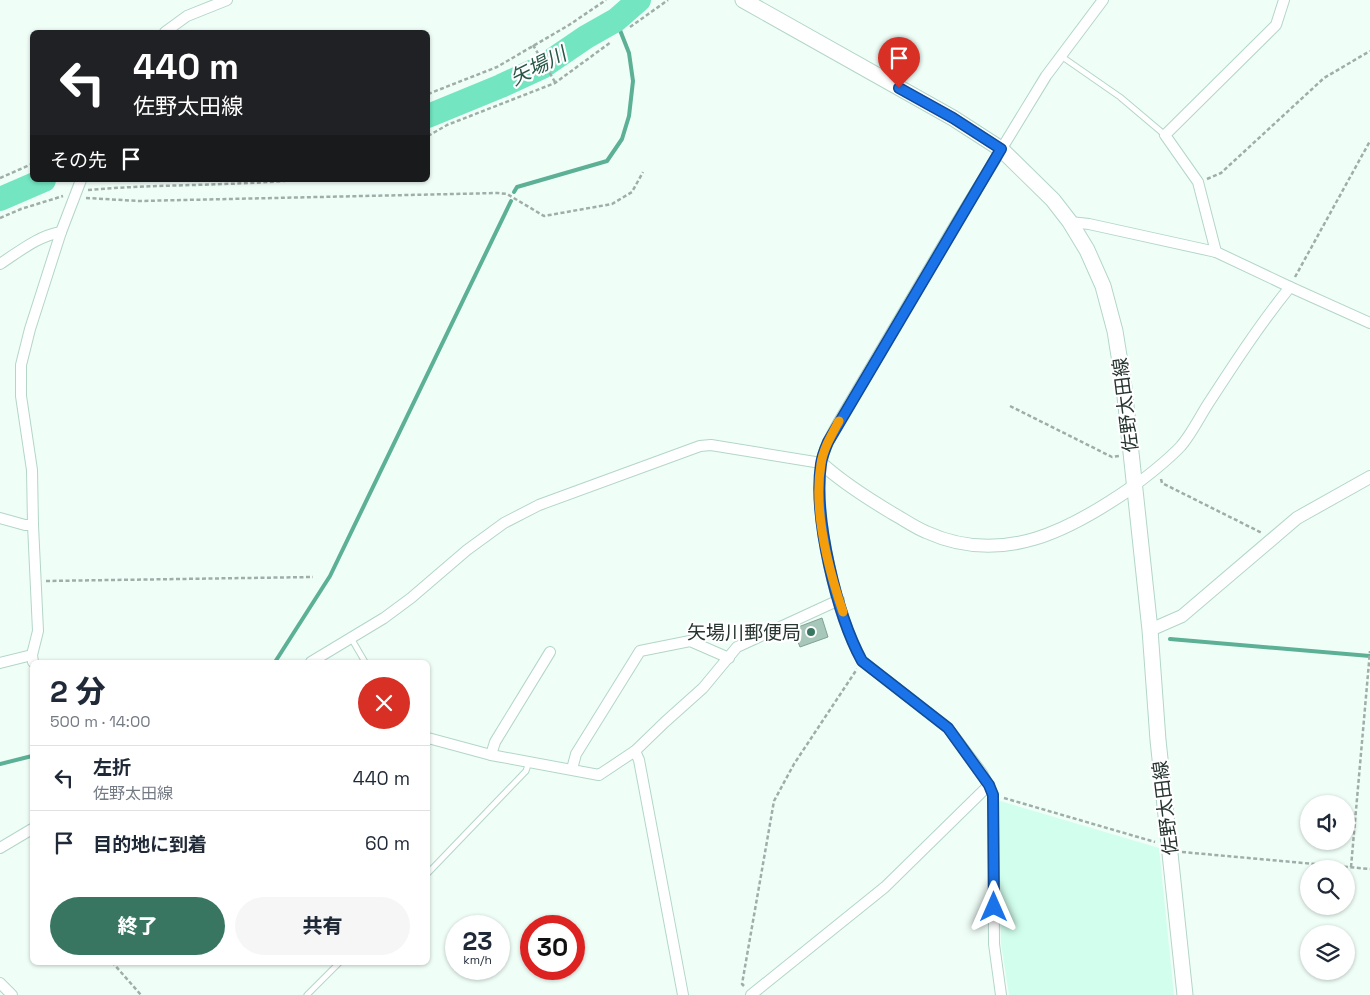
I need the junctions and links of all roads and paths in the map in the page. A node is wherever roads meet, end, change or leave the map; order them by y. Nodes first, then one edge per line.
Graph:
1 (227, 0) edge
2 (606, 0) edge
3 (668, 0) edge
4 (743, 0) edge
5 (1103, 0) edge
6 (1284, 0) edge
7 (630, 28) dead end
8 (168, 30) edge
9 (611, 42) dead end
10 (533, 44) junction
11 (1370, 52) edge
12 (1061, 56) junction
13 (554, 81) junction
14 (430, 93) edge
15 (430, 135) edge
16 (1165, 136) junction
17 (1370, 141) edge
18 (1001, 149) junction
19 (30, 165) edge
20 (643, 172) dead end
21 (0, 178) edge
22 (260, 182) edge
23 (1198, 182) junction
24 (78, 187) edge
25 (0, 218) edge
26 (1070, 222) junction
27 (61, 232) junction
28 (1216, 252) junction
29 (0, 264) edge
30 (1290, 287) junction
31 (1370, 323) edge
32 (1010, 406) dead end
33 (1132, 454) junction
34 (821, 463) junction
35 (1370, 477) edge
36 (1161, 479) dead end
37 (1134, 486) junction
38 (0, 518) edge
39 (33, 526) junction
40 (1270, 541) junction
41 (312, 577) dead end
42 (35, 582) junction
43 (839, 600) junction
44 (1150, 630) junction
45 (351, 638) junction
46 (1370, 651) edge
47 (550, 652) dead end
48 (729, 658) junction
49 (32, 659) edge
50 (314, 660) edge
51 (363, 660) edge
52 (862, 661) junction
53 (0, 663) edge
54 (430, 739) edge
55 (636, 751) junction
56 (491, 755) junction
57 (529, 762) junction
58 (572, 769) junction
59 (989, 785) junction
60 (993, 795) junction
61 (30, 829) edge
62 (0, 848) edge
63 (1170, 849) junction
64 (1352, 860) edge
65 (1300, 862) edge
66 (1355, 867) edge
67 (1370, 869) edge
68 (430, 871) edge
69 (115, 965) edge
70 (337, 965) edge
71 (0, 982) edge
72 (12, 995) edge
73 (141, 995) edge
74 (307, 995) edge
75 (683, 995) edge
76 (752, 995) edge
77 (1002, 995) edge
78 (1185, 995) edge

1 - 8 street
2 - 10 path
3 - 7 path
4 - 18 main road, 佐野太田線
5 - 12 street
6 - 16 street
9 - 13 path
10 - 13 path
10 - 14 path
11 - 23 path
12 - 16 lane
12 - 18 street
13 - 15 path
16 - 23 street
17 - 30 path
18 - 26 main road, 佐野太田線
18 - 34 street
19 - 21 path
20 - 24 path
22 - 24 path
23 - 28 street
24 - 25 path
24 - 27 street
26 - 28 street
26 - 33 main road, 佐野太田線
27 - 29 street
27 - 39 street
28 - 30 street
30 - 31 street
30 - 37 street
32 - 33 path
33 - 37 main road, 佐野太田線
34 - 37 street
34 - 43 street
34 - 45 street
35 - 40 street
36 - 40 path
37 - 44 main road, 佐野太田線
38 - 39 street
39 - 42 street
40 - 44 street
41 - 42 path
42 - 49 street
43 - 48 street
43 - 52 street
44 - 63 main road, 佐野太田線
45 - 50 street
45 - 51 lane
46 - 64 path
47 - 56 street
48 - 55 street
48 - 58 street
49 - 53 street
52 - 59 street
52 - 76 path
54 - 56 street
55 - 58 street
55 - 75 street
56 - 57 street
57 - 58 street
57 - 68 lane
59 - 60 street
59 - 76 street
60 - 63 path
60 - 77 street
61 - 62 street
63 - 65 path
63 - 78 main road, 佐野太田線
66 - 67 path
69 - 73 path
70 - 74 lane
71 - 72 street

